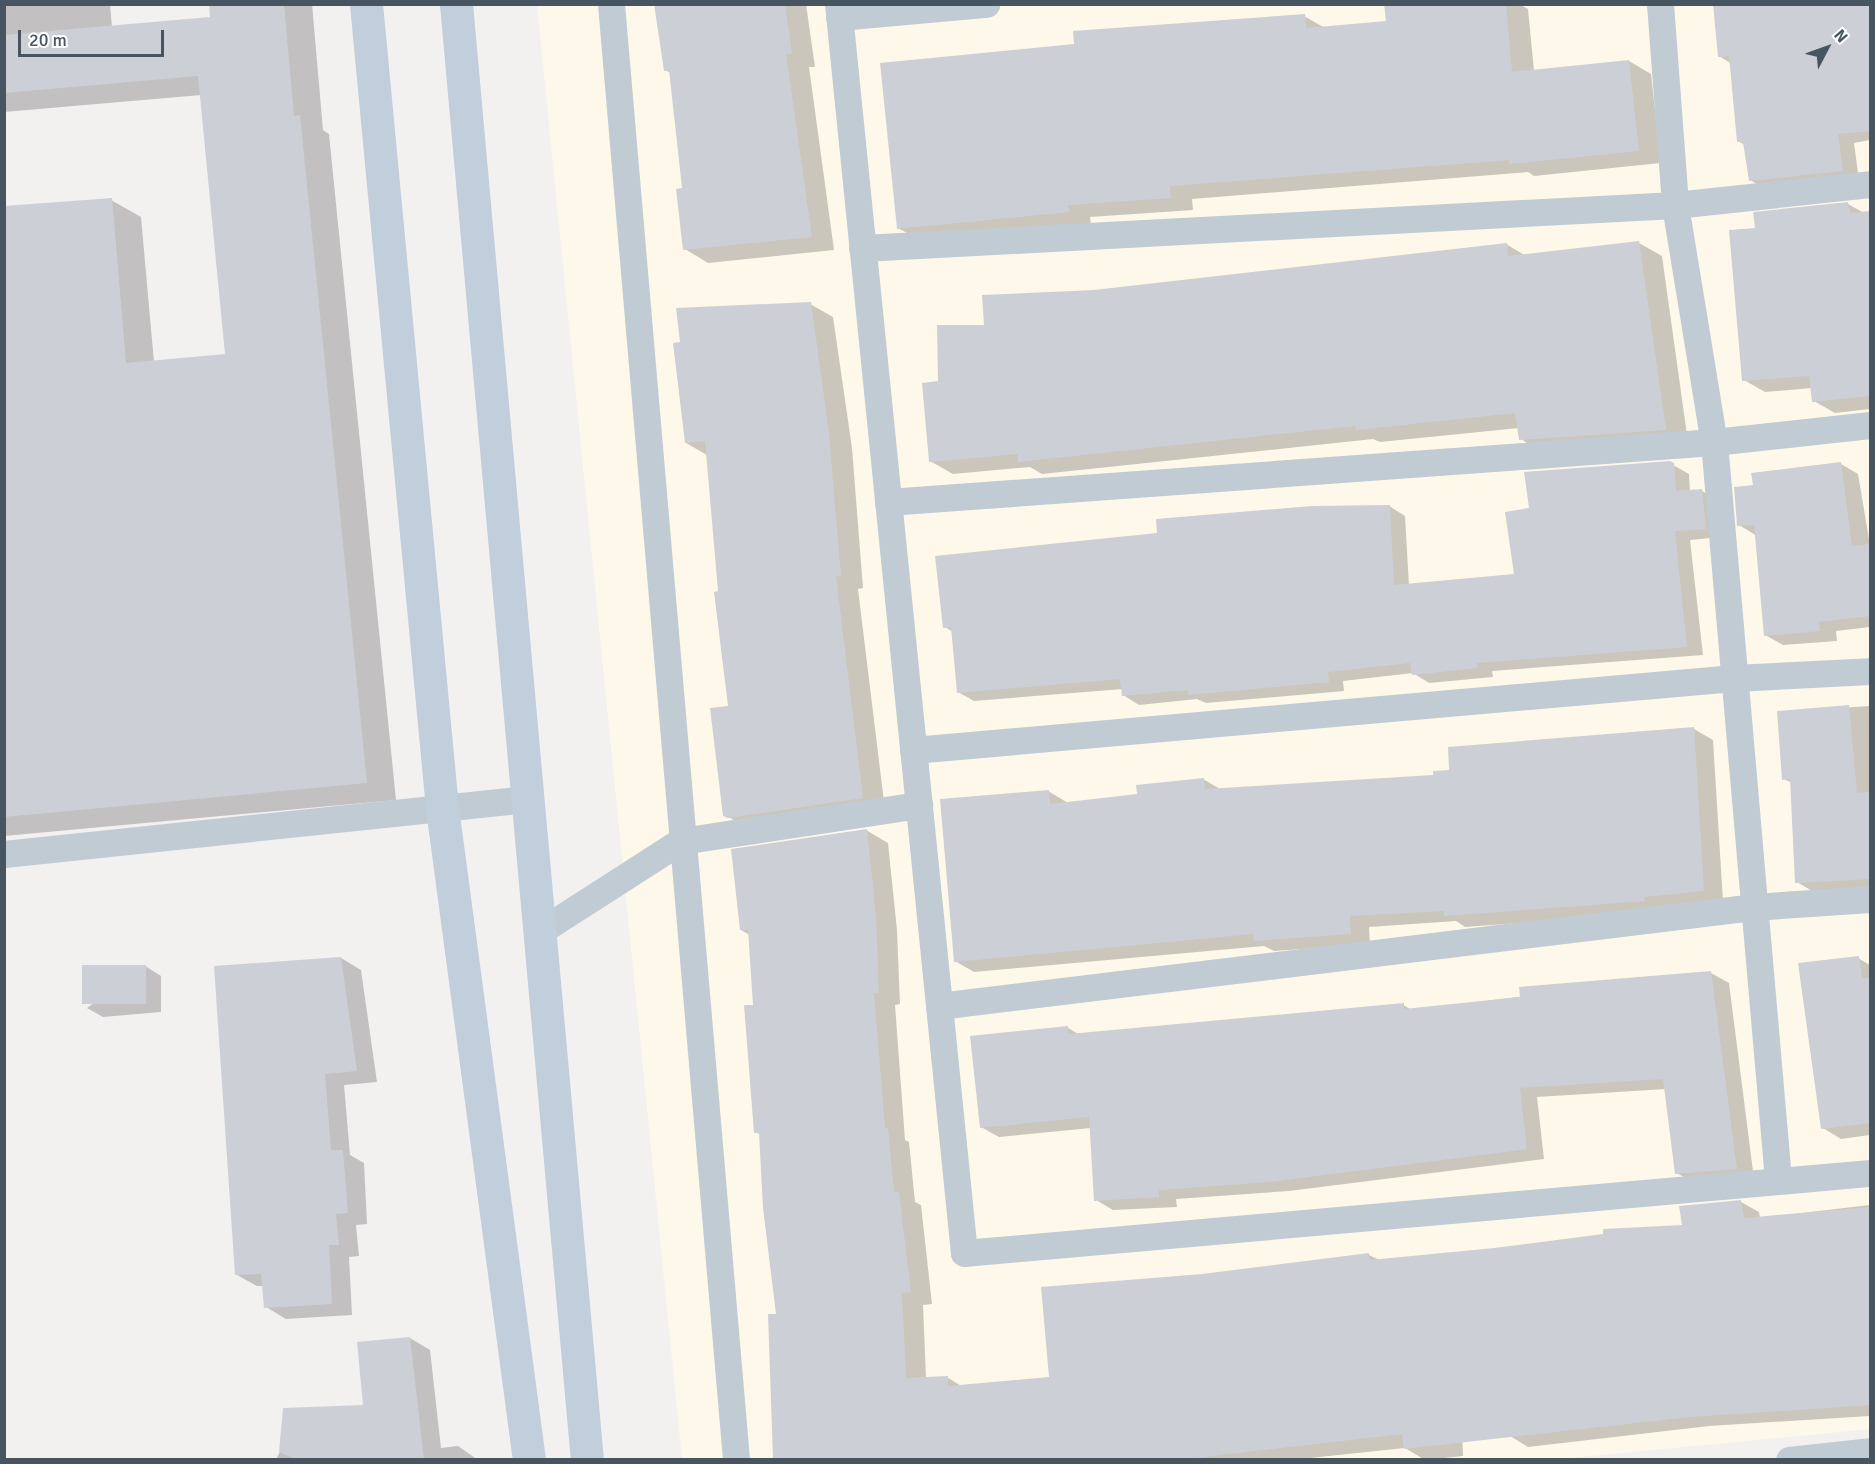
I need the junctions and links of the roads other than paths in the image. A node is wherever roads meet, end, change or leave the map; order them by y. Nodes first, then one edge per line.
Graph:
1 (366, 4) edge
2 (456, 4) edge
3 (611, 4) edge
4 (986, 4) edge
5 (1660, 4) edge
6 (838, 11) edge
7 (1870, 184) edge
8 (1675, 205) junction
9 (862, 248) junction
10 (1870, 425) edge
11 (1714, 442) junction
12 (888, 502) junction
13 (1870, 671) edge
14 (1734, 678) junction
15 (913, 750) junction
16 (527, 799) junction
17 (919, 805) junction
18 (442, 808) junction
19 (681, 841) junction
20 (4, 854) edge
21 (1870, 899) edge
22 (1754, 907) junction
23 (539, 932) junction
24 (939, 1006) junction
25 (1870, 1173) edge
26 (1778, 1180) junction
27 (1870, 1451) edge
28 (529, 1460) edge
29 (587, 1460) edge
30 (736, 1460) edge
31 (1789, 1460) edge

1 - 18 main road
2 - 16 main road
3 - 19 lane
4 - 6 lane
5 - 8 lane
6 - 9 lane
7 - 8 lane
8 - 9 lane
8 - 11 lane
9 - 12 lane
10 - 11 lane
11 - 12 lane
11 - 14 lane
12 - 15 lane
13 - 14 lane
14 - 15 lane
14 - 22 lane
15 - 17 lane
16 - 18 lane
16 - 23 main road
17 - 19 lane
17 - 24 lane
18 - 20 lane
18 - 28 main road
19 - 23 lane
19 - 30 lane
21 - 22 lane
22 - 24 lane
22 - 26 lane
23 - 29 main road
24 - 26 lane
25 - 26 lane
27 - 31 lane

